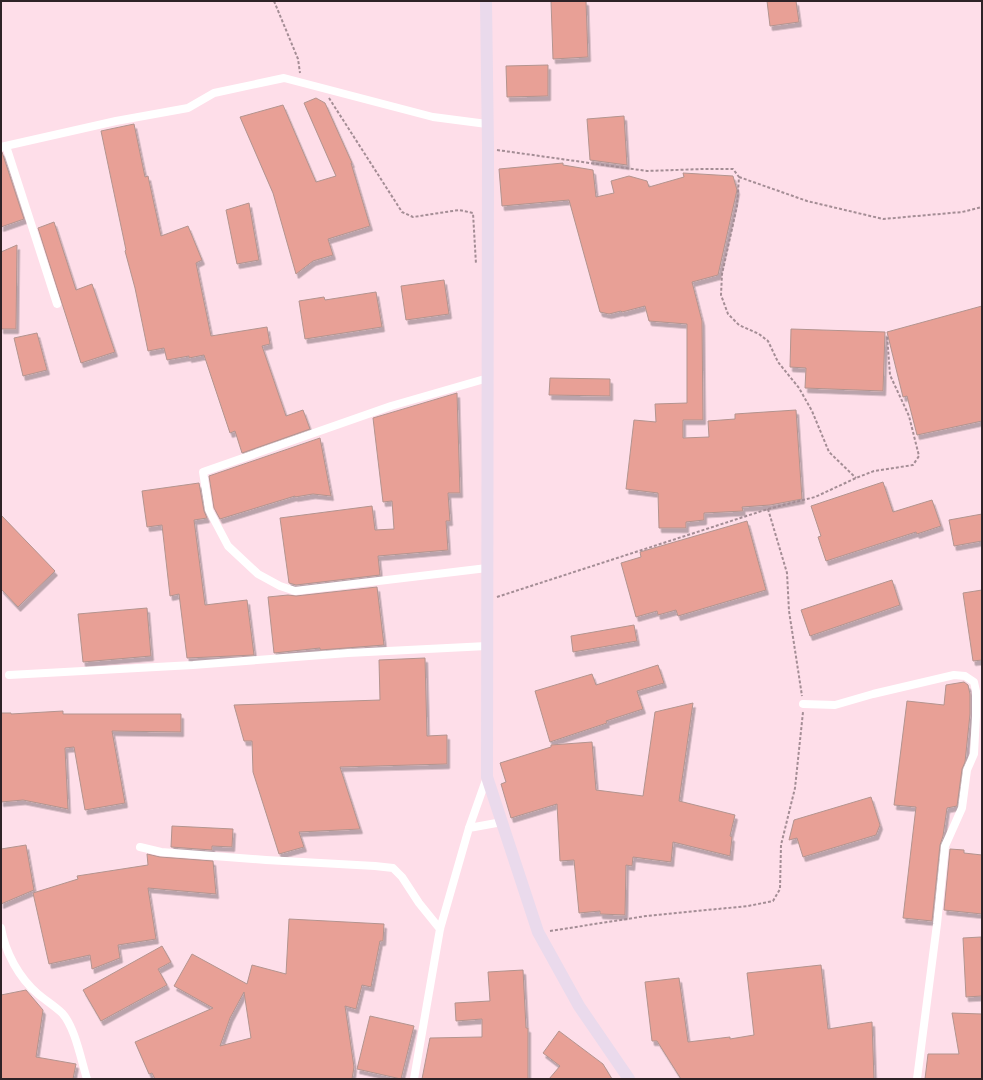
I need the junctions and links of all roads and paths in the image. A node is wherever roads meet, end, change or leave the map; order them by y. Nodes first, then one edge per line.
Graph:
1 (274, 1) edge
2 (486, 1) edge
3 (300, 82) junction
4 (323, 89) junction
5 (487, 124) junction
6 (4, 146) edge
7 (488, 148) junction
8 (739, 177) junction
9 (982, 207) edge
10 (476, 265) dead end
11 (57, 304) dead end
12 (887, 335) dead end
13 (488, 378) junction
14 (856, 478) junction
15 (768, 509) junction
16 (488, 568) junction
17 (488, 600) junction
18 (487, 646) junction
19 (9, 675) dead end
20 (804, 704) junction
21 (488, 778) junction
22 (502, 822) junction
23 (469, 828) junction
24 (140, 847) dead end
25 (1, 928) edge
26 (440, 928) junction
27 (538, 932) junction
28 (87, 1079) edge
29 (414, 1079) edge
30 (629, 1079) edge
31 (917, 1079) edge

1 - 3 path
2 - 5 street
3 - 4 street
3 - 6 street
4 - 5 street
4 - 10 path
5 - 7 street
6 - 11 street
7 - 8 path
7 - 13 street
8 - 9 path
8 - 14 path
12 - 14 path
13 - 16 street
13 - 16 street
14 - 15 path
15 - 17 path
15 - 20 path
16 - 17 street
17 - 18 street
18 - 19 street
18 - 21 street
20 - 27 path
20 - 31 street
21 - 22 street
21 - 23 street
22 - 23 street
22 - 27 street
23 - 26 street
24 - 26 street
25 - 28 street
26 - 29 street
27 - 30 street

